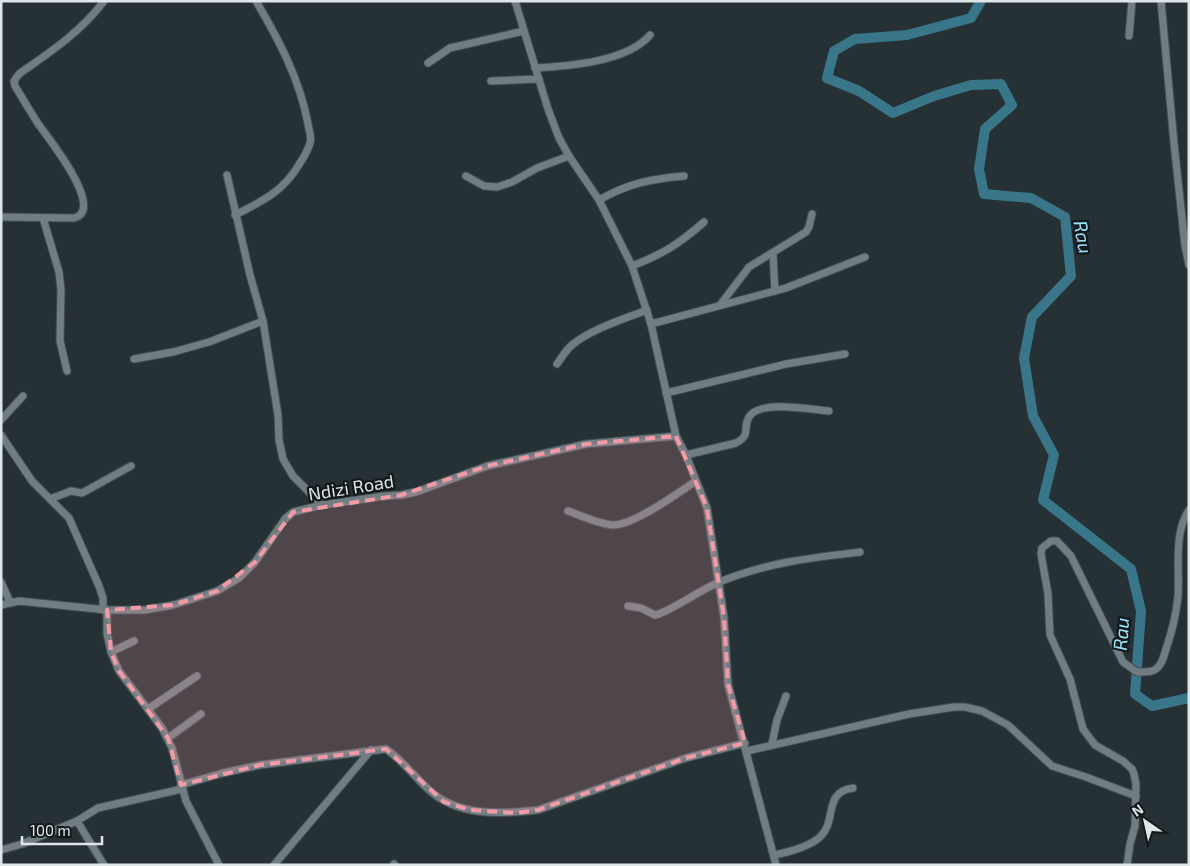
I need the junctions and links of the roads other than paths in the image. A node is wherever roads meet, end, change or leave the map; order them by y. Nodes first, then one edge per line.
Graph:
1 (104, 1) edge
2 (256, 1) edge
3 (515, 1) edge
4 (1132, 1) edge
5 (1161, 1) edge
6 (524, 32) junction
7 (650, 35) dead end
8 (1129, 36) dead end
9 (428, 63) dead end
10 (536, 68) junction
11 (539, 79) junction
12 (491, 81) dead end
13 (569, 156) junction
14 (227, 174) dead end
15 (466, 176) dead end
16 (684, 176) dead end
17 (599, 200) junction
18 (812, 214) dead end
19 (235, 215) junction
20 (1, 217) edge
21 (43, 218) junction
22 (704, 222) dead end
23 (773, 254) junction
24 (865, 257) dead end
25 (1189, 264) edge
26 (632, 266) junction
27 (775, 291) junction
28 (720, 305) junction
29 (647, 310) junction
30 (263, 321) junction
31 (651, 324) junction
32 (845, 354) dead end
33 (134, 359) dead end
34 (557, 364) dead end
35 (68, 371) dead end
36 (666, 393) junction
37 (23, 396) dead end
38 (830, 412) dead end
39 (1, 420) edge
40 (1, 435) edge
41 (676, 436) junction
42 (686, 455) junction
43 (131, 466) dead end
44 (696, 481) junction
45 (50, 499) junction
46 (322, 505) junction
47 (1189, 510) edge
48 (568, 512) dead end
49 (860, 552) dead end
50 (1, 582) edge
51 (718, 582) junction
52 (10, 602) junction
53 (1, 605) edge
54 (628, 606) dead end
55 (105, 610) junction
56 (134, 641) dead end
57 (111, 652) junction
58 (197, 676) dead end
59 (786, 696) dead end
60 (148, 709) junction
61 (201, 714) dead end
62 (168, 738) junction
63 (772, 744) junction
64 (746, 747) junction
65 (371, 750) junction
66 (181, 787) junction
67 (854, 788) dead end
68 (1136, 796) junction
69 (77, 821) junction
70 (1, 850) edge
71 (774, 855) junction
72 (104, 865) edge
73 (219, 865) edge
74 (274, 865) edge
75 (776, 865) edge
76 (1127, 865) edge

1 - 21 street
2 - 19 street
3 - 6 street
4 - 8 street
5 - 25 street
6 - 9 street
6 - 10 street
7 - 10 street
10 - 11 street
11 - 12 street
11 - 13 street
13 - 15 street
13 - 17 street
14 - 19 street
16 - 17 street
17 - 26 street
18 - 23 street
19 - 30 street
20 - 21 street
21 - 35 street
22 - 26 street
23 - 27 street
23 - 28 street
24 - 27 street
26 - 29 street
27 - 28 street
28 - 31 street
29 - 31 street
29 - 34 street
30 - 33 street
30 - 46 street
31 - 36 street
32 - 36 street
36 - 41 street
37 - 39 street
38 - 42 street
40 - 45 street
41 - 42 street
41 - 46 street, Ndizi Road
42 - 44 street
43 - 45 street
44 - 48 street
44 - 51 street
45 - 55 street
46 - 55 street, Ndizi Road
47 - 68 street
49 - 51 street
50 - 52 street
51 - 54 street
51 - 64 street
52 - 53 street, Ndizi Road
52 - 55 street, Ndizi Road
55 - 57 street
56 - 57 street
57 - 60 street
58 - 60 street
59 - 63 street
60 - 62 street
61 - 62 street
62 - 66 street
63 - 64 street
63 - 68 street
64 - 65 street
64 - 71 street
65 - 66 street
65 - 74 street
66 - 69 street
66 - 73 street
67 - 71 street
68 - 76 street
69 - 70 street
69 - 72 street
71 - 75 street

